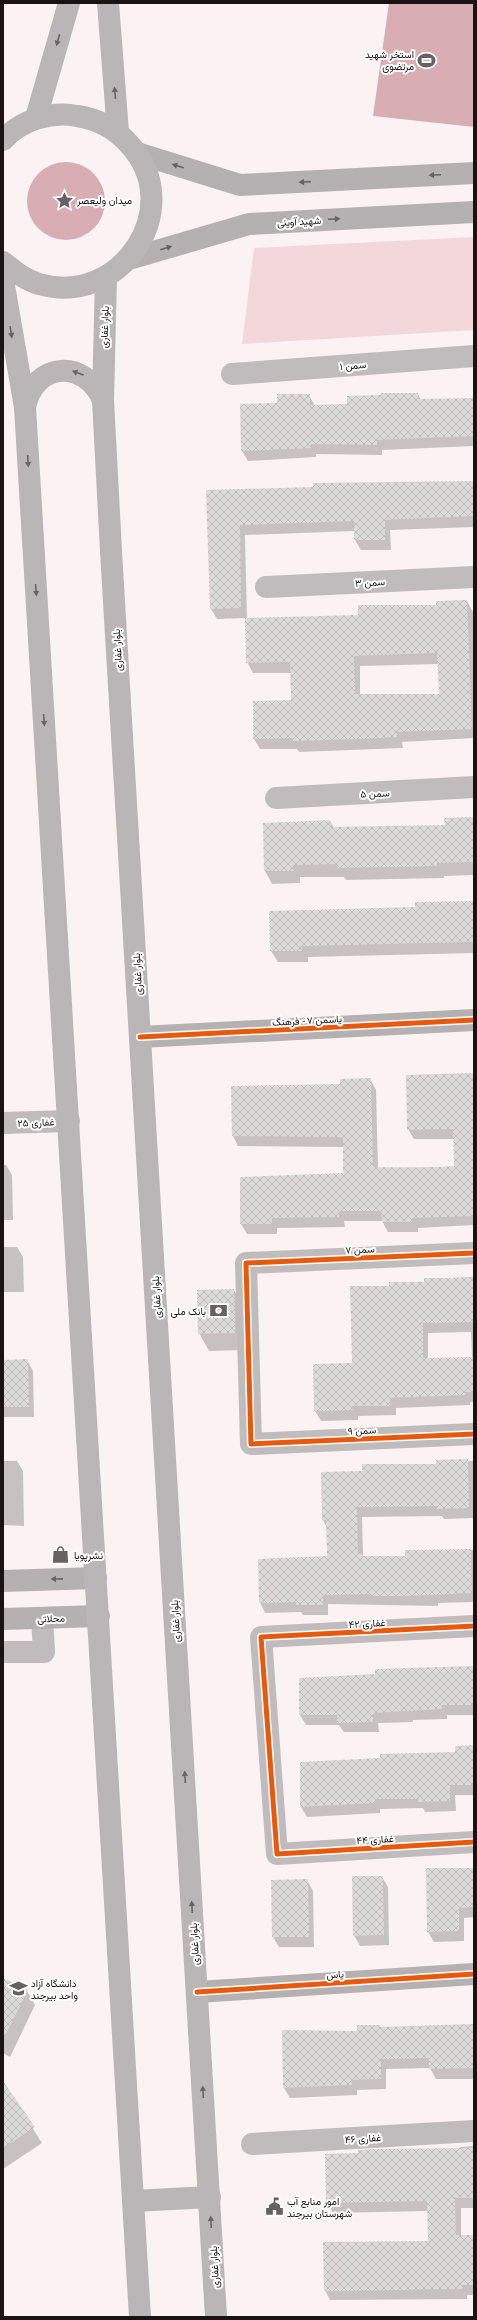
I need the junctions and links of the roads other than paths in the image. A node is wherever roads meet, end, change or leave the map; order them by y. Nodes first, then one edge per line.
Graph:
1 (70, 3) edge
2 (108, 3) edge
3 (36, 118) junction
4 (118, 132) junction
5 (5, 136) edge
6 (137, 153) junction
7 (474, 173) edge
8 (474, 212) edge
9 (129, 259) junction
10 (3, 262) edge
11 (106, 277) junction
12 (3, 280) edge
13 (474, 356) edge
14 (232, 374) dead end
15 (103, 400) junction
16 (25, 407) junction
17 (474, 577) edge
18 (266, 587) dead end
19 (474, 787) edge
20 (276, 798) dead end
21 (474, 1020) edge
22 (140, 1037) junction
23 (70, 1121) junction
24 (3, 1123) edge
25 (474, 1253) edge
26 (474, 1434) edge
27 (251, 1444) joint
28 (96, 1578) junction
29 (3, 1581) edge
30 (99, 1616) junction
31 (42, 1618) junction
32 (3, 1619) edge
33 (474, 1626) edge
34 (3, 1652) edge
35 (474, 1842) edge
36 (277, 1854) joint
37 (474, 1974) edge
38 (197, 1992) junction
39 (474, 2131) edge
40 (252, 2144) dead end
41 (210, 2197) junction
42 (133, 2201) junction
43 (140, 2317) edge
44 (216, 2317) edge

1 -> 3 main road
4 -> 2 main road
3 - 4 main road
3 - 5 main road
4 - 6 main road
7 -> 6 main road
6 - 9 main road
9 -> 8 main road, شهید آوینی
9 - 11 main road
10 - 11 main road
11 - 15 main road, بلوار غفاری
12 -> 16 main road
13 - 14 street, سمن ۱
15 -> 16 main road
15 - 22 main road, بلوار غفاری
16 -> 23 main road
17 - 18 street, سمن ۳
19 - 20 street, سمن ۵
21 - 22 main road, یاسمن ۷ - فرهنگ
38 -> 22 main road, بلوار غفاری
23 - 24 street, غفاری ۲۵
23 - 28 main road
25 - 27 street, سمن ۷
26 - 27 street, سمن ۹
28 -> 29 main road
28 - 30 main road
30 - 31 main road, محلاتی
30 - 42 main road
31 - 32 main road, محلاتی
31 - 34 street
33 - 36 street, غفاری ۴۲
35 - 36 street, غفاری ۴۴
37 - 38 main road, یاس
41 -> 38 main road, بلوار غفاری
39 - 40 street, غفاری ۴۶
41 - 42 main road
44 -> 41 main road, بلوار غفاری
42 - 43 main road

